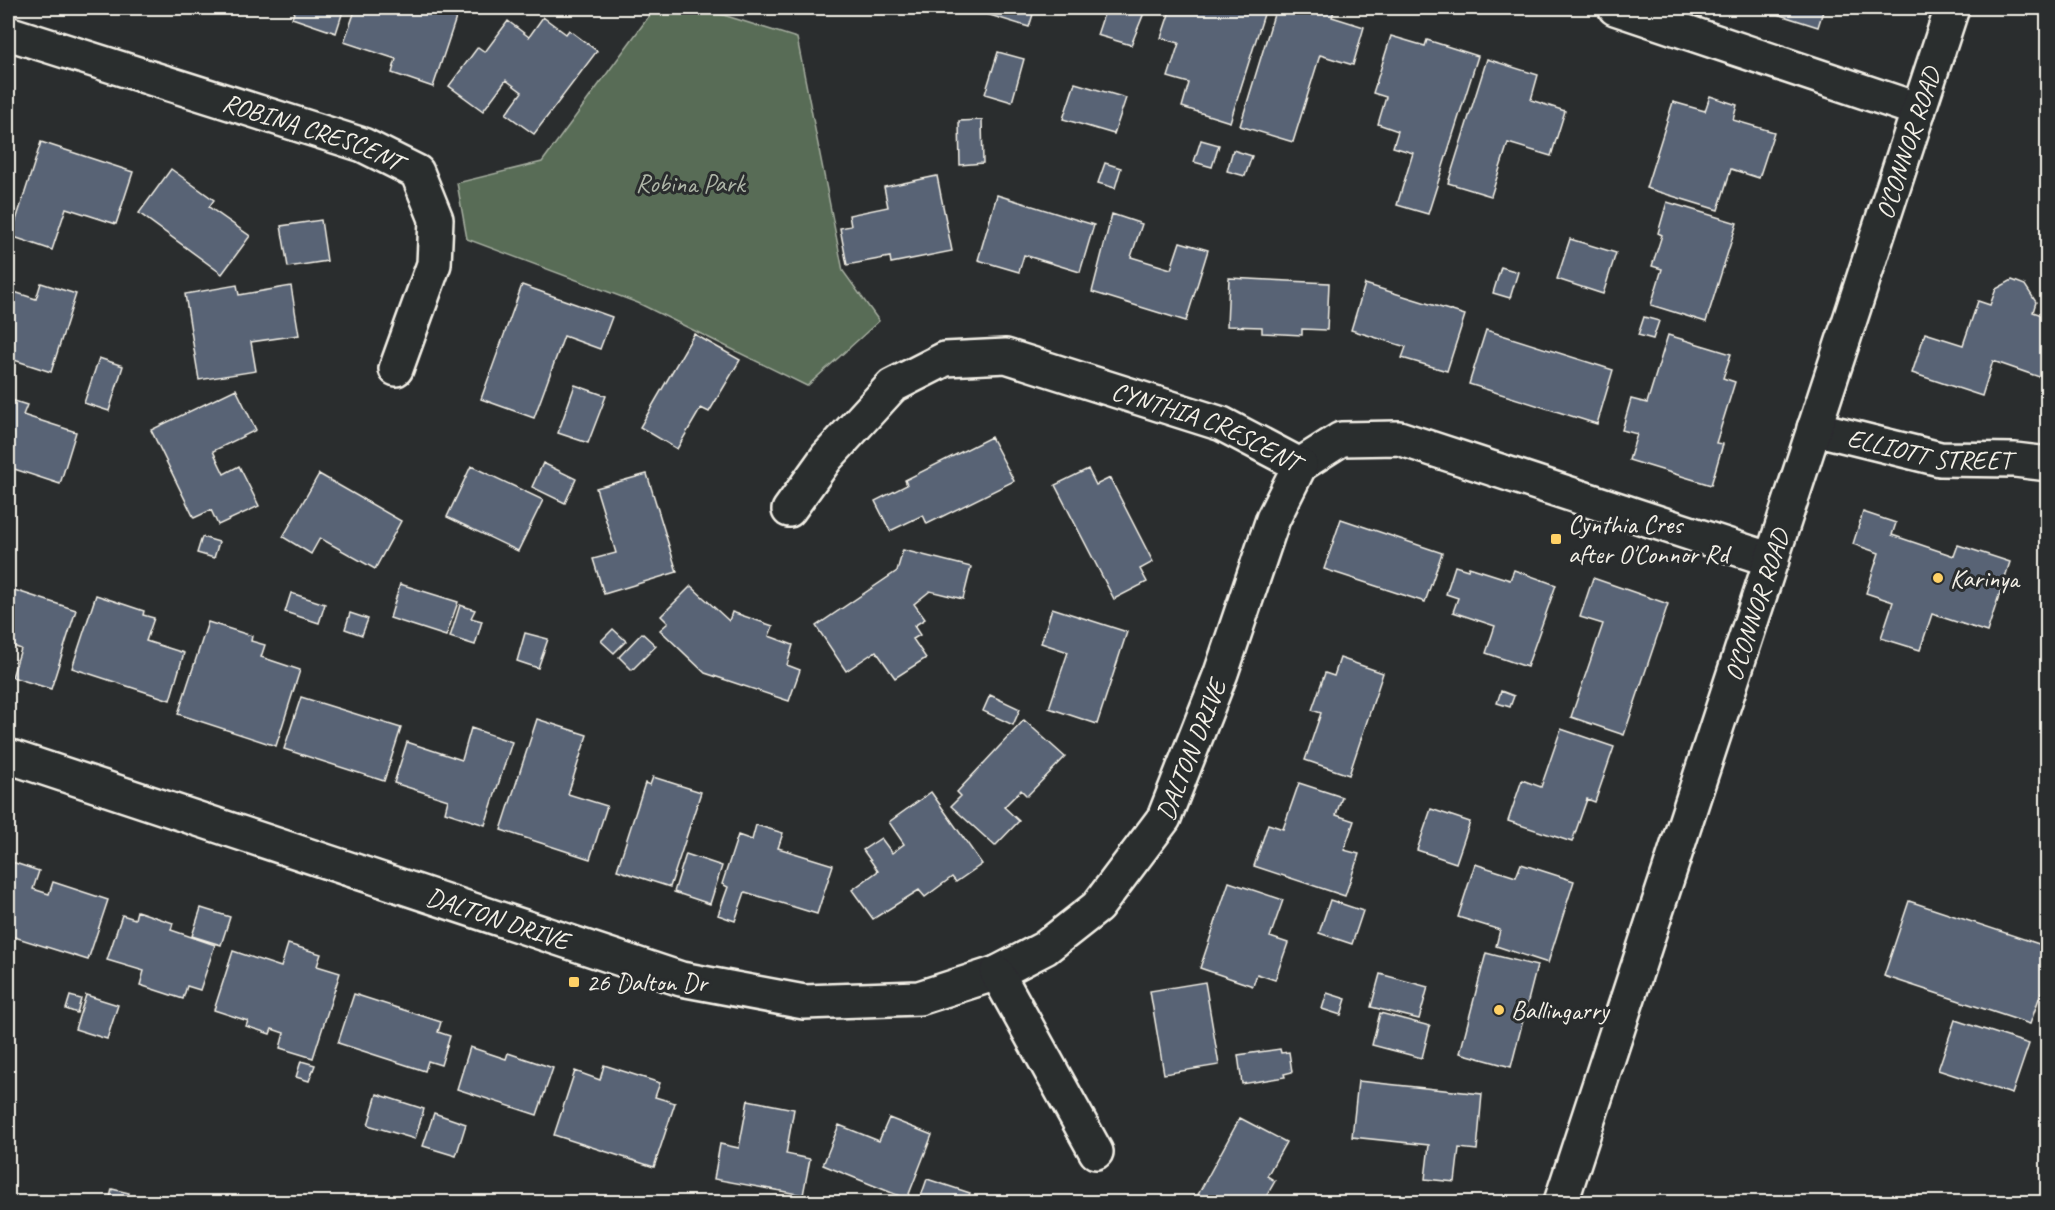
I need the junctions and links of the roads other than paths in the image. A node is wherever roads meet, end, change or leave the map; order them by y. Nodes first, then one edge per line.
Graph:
1 (1615, 8) edge
2 (1952, 8) edge
3 (8, 33) edge
4 (1919, 111) junction
5 (396, 369) dead end
6 (1814, 428) junction
7 (2048, 464) edge
8 (1300, 465) junction
9 (789, 510) dead end
10 (1772, 560) junction
11 (8, 756) edge
12 (997, 973) junction
13 (1096, 1152) dead end
14 (1561, 1203) edge

1 - 4 street
2 - 4 street, O'CONNOR ROAD
3 - 5 street, ROBINA CRESCENT
4 - 6 street, O'CONNOR ROAD
6 - 7 street, ELLIOTT STREET
6 - 10 street, O'CONNOR ROAD
8 - 9 street, CYNTHIA CRESCENT
8 - 10 street, CYNTHIA CRESCENT
8 - 12 street, DALTON DRIVE
10 - 14 street, O'CONNOR ROAD
11 - 12 street, DALTON DRIVE
12 - 13 street

